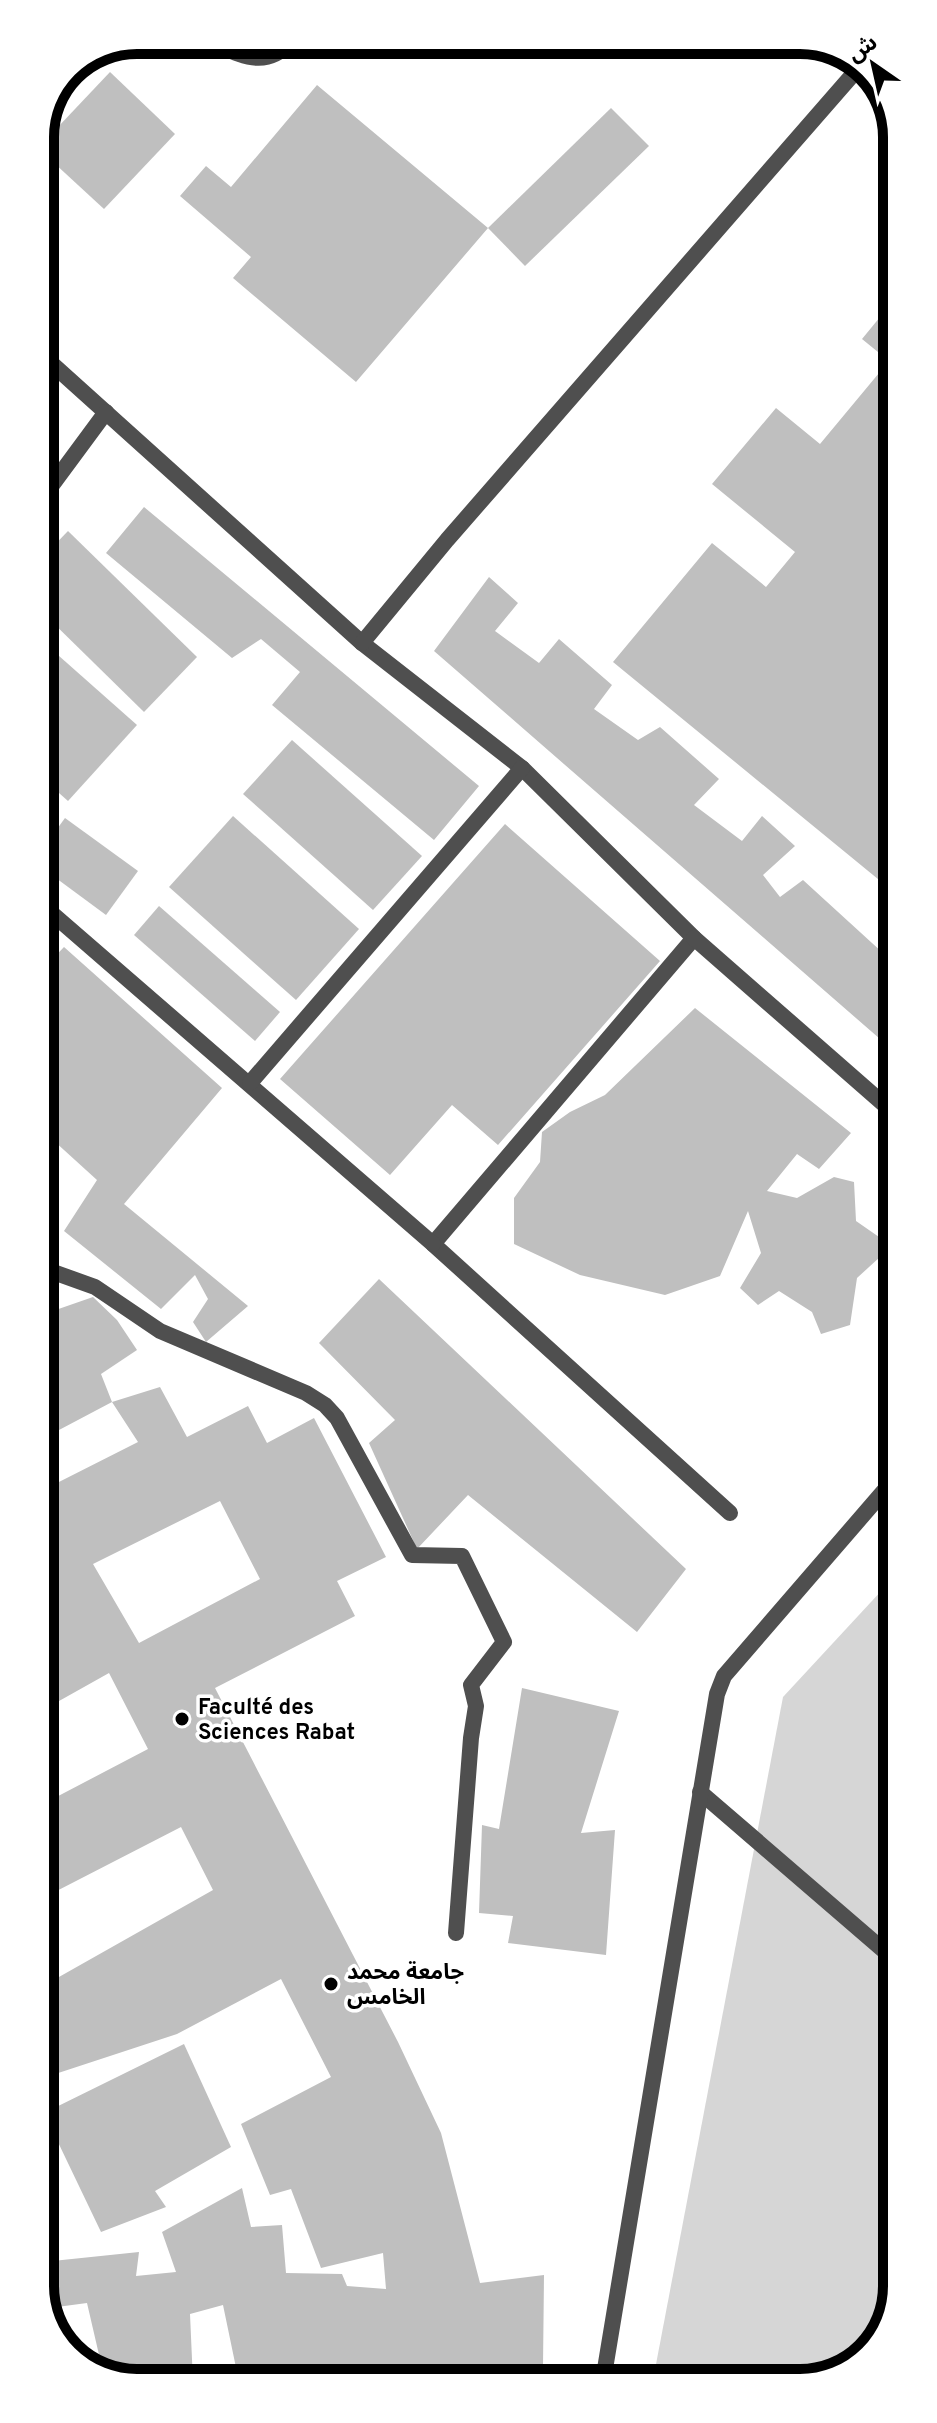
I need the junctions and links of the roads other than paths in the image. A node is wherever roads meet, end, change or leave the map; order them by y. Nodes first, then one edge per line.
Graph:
1 (240, 54) edge
2 (275, 54) edge
3 (833, 97) edge
4 (54, 366) edge
5 (106, 412) junction
6 (54, 482) edge
7 (362, 643) junction
8 (522, 768) junction
9 (54, 915) edge
10 (694, 938) junction
11 (250, 1083) junction
12 (883, 1103) edge
13 (433, 1244) junction
14 (54, 1272) edge
15 (883, 1492) edge
16 (730, 1513) dead end
17 (700, 1792) junction
18 (456, 1933) dead end
19 (883, 1950) edge
20 (605, 2369) edge

1 - 2 street
3 - 7 street
4 - 5 street
5 - 6 street
5 - 7 street
7 - 8 street
8 - 10 street
8 - 11 street
9 - 11 street
10 - 12 street
10 - 13 street
11 - 13 street
13 - 16 street
14 - 18 street
15 - 17 street
17 - 19 street
17 - 20 street

